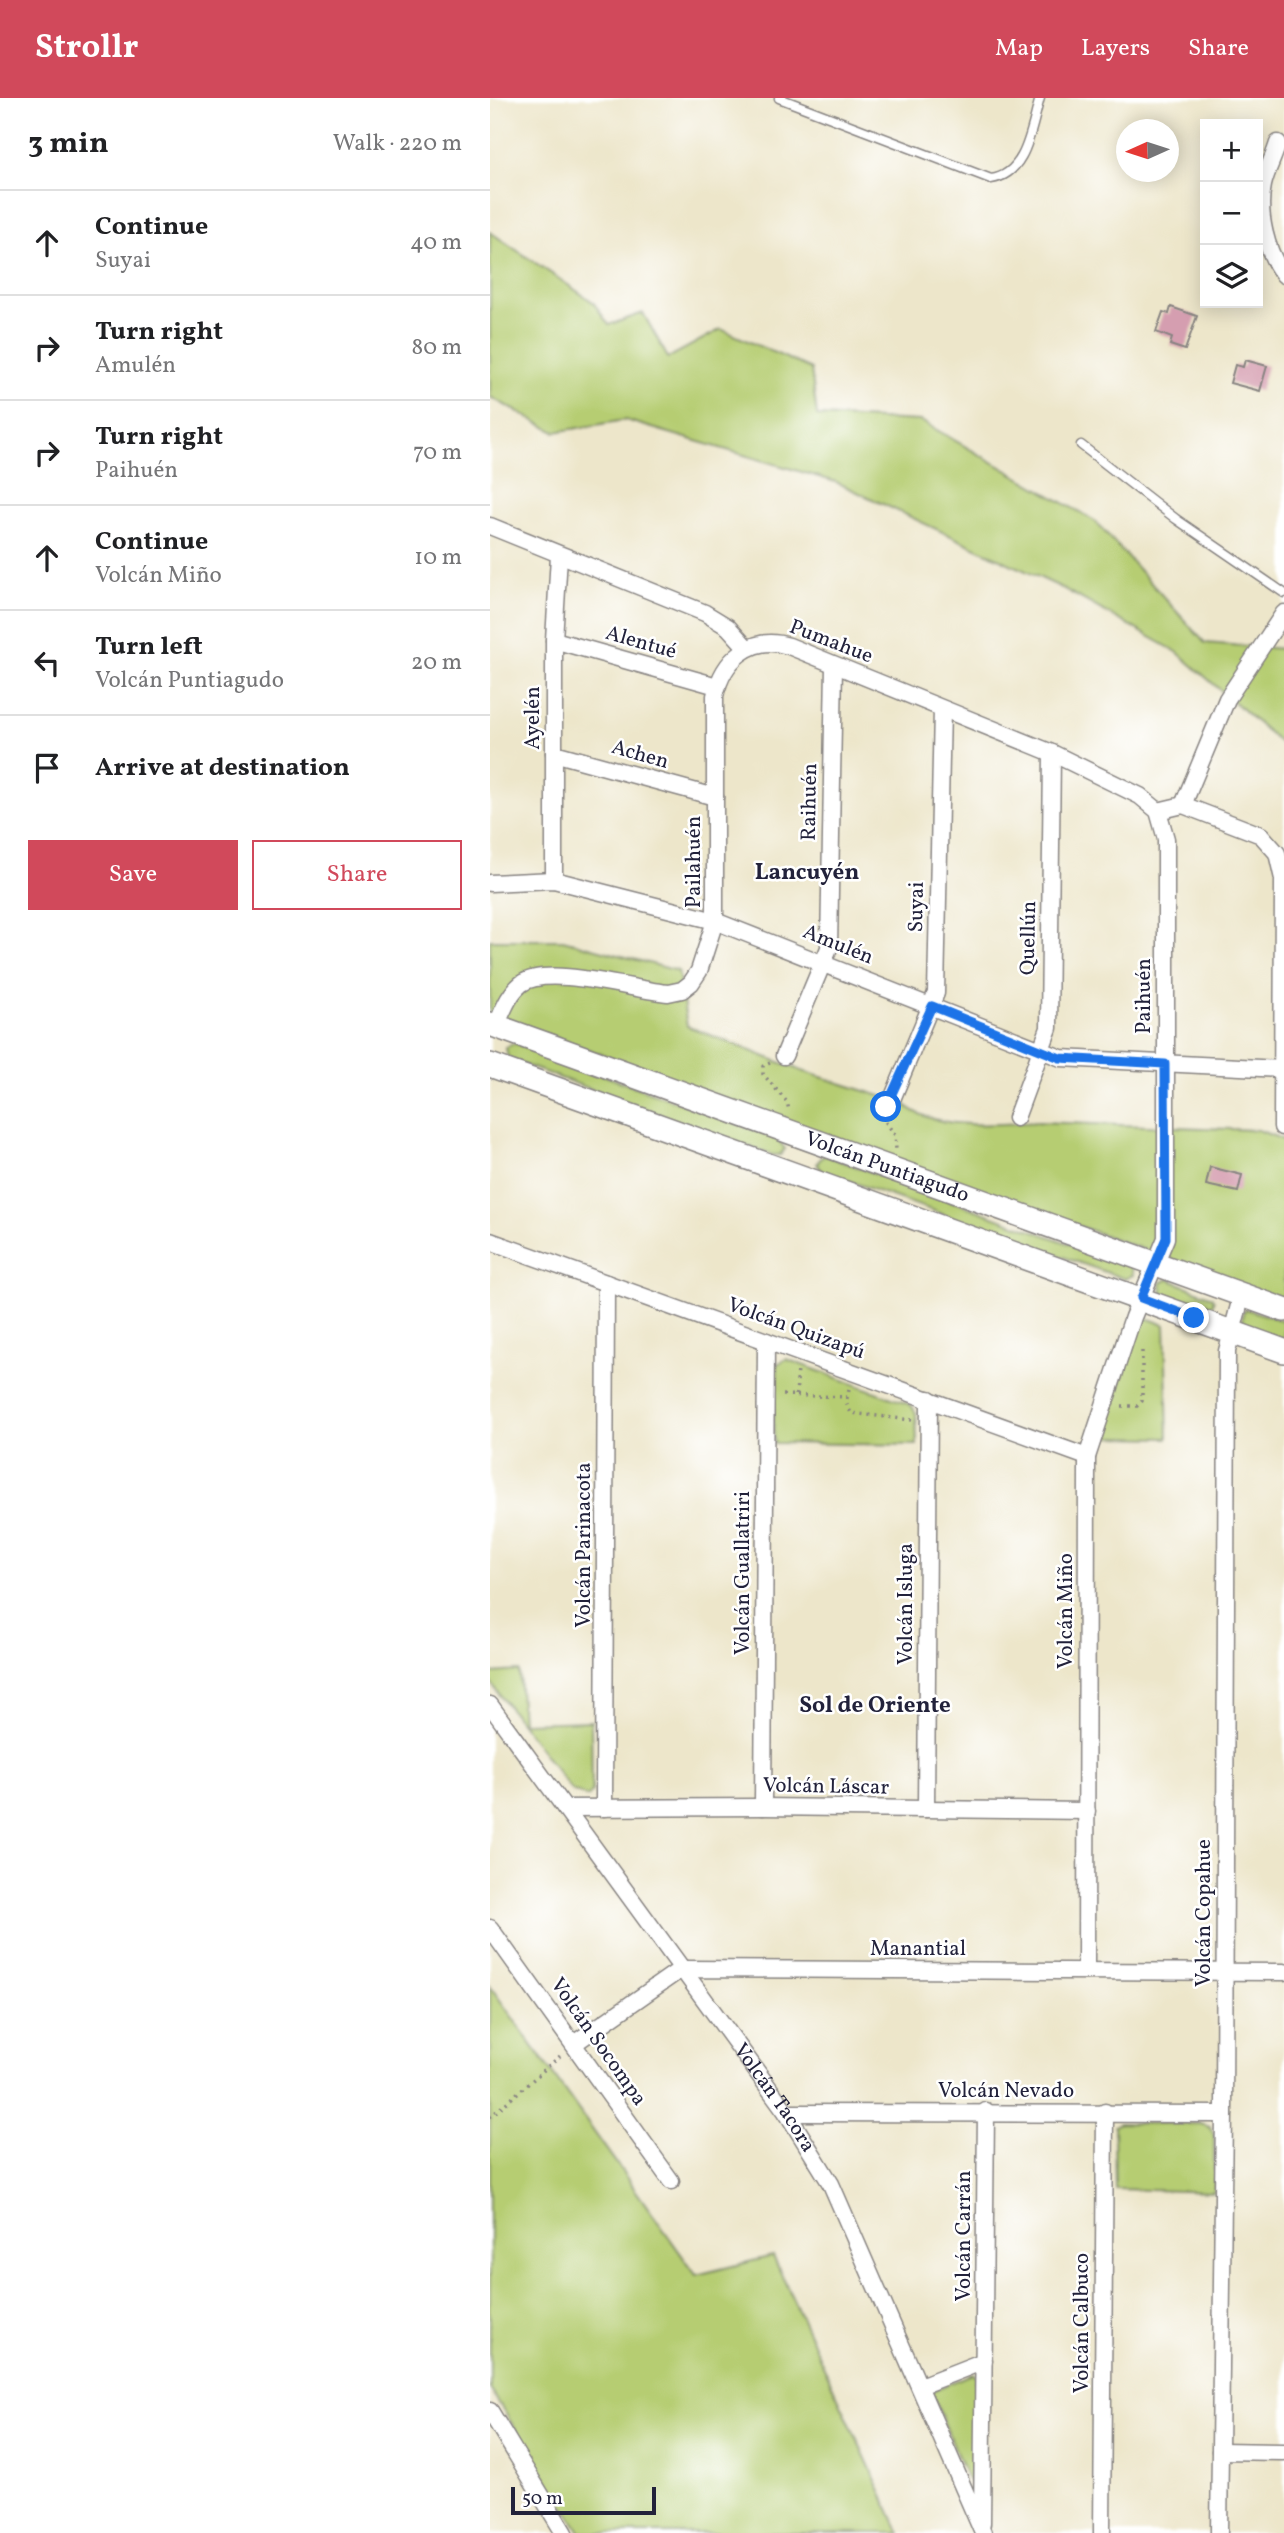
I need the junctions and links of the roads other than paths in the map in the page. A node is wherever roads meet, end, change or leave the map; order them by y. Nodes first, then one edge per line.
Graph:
1 (779, 98) edge
2 (1040, 98) edge
3 (1278, 143) dead end
4 (1284, 275) edge
5 (1081, 445) dead end
6 (490, 526) edge
7 (559, 556) junction
8 (1284, 593) edge
9 (1284, 613) edge
10 (554, 640) junction
11 (747, 648) junction
12 (834, 666) junction
13 (717, 686) junction
14 (942, 709) junction
15 (554, 752) junction
16 (1052, 753) junction
17 (715, 797) junction
18 (1183, 805) junction
19 (1158, 811) junction
20 (554, 880) junction
21 (490, 883) edge
22 (715, 921) junction
23 (823, 961) junction
24 (932, 1006) junction
25 (492, 1032) edge
26 (1041, 1051) junction
27 (784, 1056) road end
28 (1165, 1064) junction
29 (490, 1065) edge
30 (1282, 1069) edge
31 (893, 1097) road end
32 (1016, 1118) dead end
33 (1282, 1127) dead end
34 (808, 1139) junction
35 (793, 1173) junction
36 (490, 1241) edge
37 (1156, 1263) junction
38 (606, 1283) junction
39 (1242, 1294) junction
40 (1141, 1298) junction
41 (1284, 1310) edge
42 (1230, 1331) junction
43 (765, 1340) junction
44 (1284, 1350) edge
45 (929, 1399) junction
46 (1087, 1457) junction
47 (490, 1705) edge
48 (764, 1807) junction
49 (565, 1808) junction
50 (604, 1808) junction
51 (926, 1810) junction
52 (1087, 1811) junction
53 (490, 1928) edge
54 (681, 1969) junction
55 (1086, 1971) junction
56 (1225, 1972) junction
57 (1284, 1972) edge
58 (575, 2043) junction
59 (986, 2111) junction
60 (1105, 2112) junction
61 (787, 2113) junction
62 (1224, 2114) junction
63 (670, 2181) dead end
64 (984, 2361) junction
65 (920, 2386) junction
66 (490, 2411) edge
67 (1220, 2451) junction
68 (1284, 2452) edge
69 (983, 2531) edge
70 (564, 2533) edge
71 (1101, 2533) edge
72 (1219, 2533) edge

1 - 2 lane
3 - 4 street
5 - 8 lane
6 - 7 street
7 - 10 street, Ayelén
7 - 11 street
9 - 18 street
10 - 13 street, Alentué
10 - 15 street, Ayelén
11 - 12 street, Pumahue
11 - 13 street, Pailahuén
12 - 14 street, Pumahue
12 - 23 street, Raihuén
13 - 17 street, Pailahuén
14 - 16 street, Pumahue
14 - 24 street, Suyai
15 - 17 street, Achen
15 - 20 street, Ayelén
16 - 19 street, Pumahue
16 - 26 street, Quellún
17 - 22 street, Pailahuén
18 - 19 street
18 - 30 street
19 - 28 street, Paihuén
20 - 21 street, Amulén
20 - 22 street, Amulén
22 - 23 street, Amulén
22 - 25 street, Pailahuén
23 - 24 street, Amulén
23 - 27 street, Raihuén
24 - 26 street, Amulén
24 - 31 street, Suyai
25 - 34 main road, Volcán Puntiagudo
26 - 28 street, Amulén
26 - 32 street, Quellún
28 - 30 street, Amulén
28 - 37 street, Paihuén
29 - 35 main road, Volcán Puntiagudo
30 - 33 street
34 - 35 main road
34 - 37 main road, Volcán Puntiagudo
35 - 40 main road, Volcán Puntiagudo
36 - 38 street, Volcán Quizapú
37 - 39 main road, Volcán Puntiagudo
37 - 40 street, Volcán Miño
38 - 43 street, Volcán Quizapú
38 - 50 street, Volcán Parinacota
39 - 41 main road, Volcán Puntiagudo
39 - 42 street, Volcán Copahue
40 - 42 main road, Volcán Puntiagudo
40 - 46 street, Volcán Miño
42 - 44 main road, Volcán Puntiagudo
42 - 56 street, Volcán Copahue
43 - 45 street, Volcán Quizapú
43 - 48 street, Volcán Guallatriri
45 - 46 street, Volcán Quizapú
45 - 51 street, Volcán Isluga
46 - 52 street, Volcán Miño
47 - 49 street, Volcán Tacora
48 - 50 street, Volcán Láscar
48 - 51 street, Volcán Láscar
49 - 50 street, Volcán Láscar
49 - 54 street, Volcán Tacora
51 - 52 street, Volcán Láscar
52 - 55 street, Volcán Miño
53 - 58 street, Volcán Socompa
54 - 55 street, Manantial
54 - 58 street
54 - 61 street, Volcán Tacora
55 - 56 street, Manantial
56 - 57 street, Manantial
56 - 62 street, Volcán Copahue
58 - 63 street, Volcán Socompa
59 - 60 street, Volcán Nevado
59 - 61 street, Volcán Nevado
59 - 64 street, Volcán Carrán
60 - 62 street, Volcán Nevado
60 - 71 street, Volcán Calbuco
61 - 65 street, Volcán Tacora
62 - 67 street, Volcán Copahue
64 - 65 street
64 - 69 street, Volcán Carrán
65 - 69 street, Volcán Tacora
66 - 70 street
67 - 68 street
67 - 72 street, Volcán Copahue

